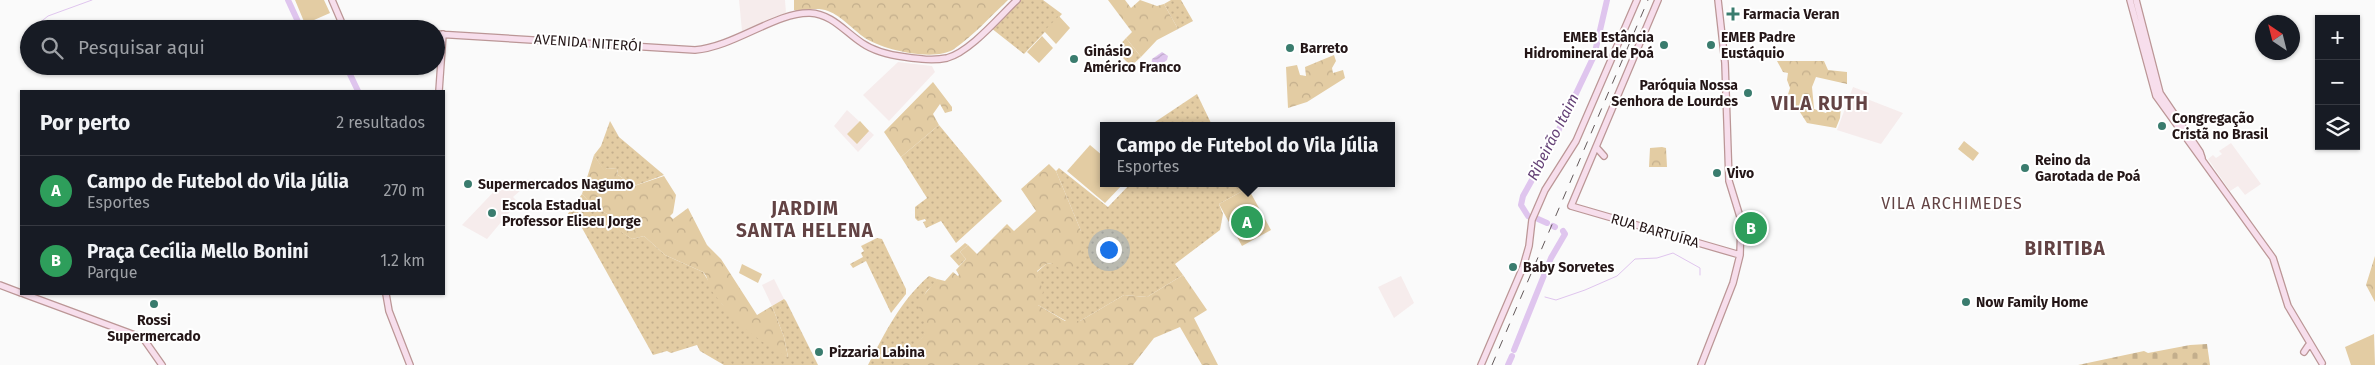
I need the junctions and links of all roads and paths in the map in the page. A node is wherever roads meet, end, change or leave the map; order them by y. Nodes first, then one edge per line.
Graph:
1 (332, 0) edge
2 (1017, 0) edge
3 (1637, 0) edge
4 (1658, 0) edge
5 (1718, 0) edge
6 (2130, 0) edge
7 (2136, 0) edge
8 (341, 20) edge
9 (445, 34) edge
10 (440, 75) edge
11 (439, 90) edge
12 (1596, 147) junction
13 (1604, 156) dead end
14 (2202, 158) junction
15 (1740, 255) junction
16 (0, 285) edge
17 (20, 292) edge
18 (27, 295) edge
19 (386, 295) edge
20 (2308, 351) junction
21 (2323, 364) edge
22 (162, 365) edge
23 (410, 365) edge
24 (1481, 365) edge
25 (1701, 365) edge

1 - 8 main road
2 - 9 main road, AVENIDA NITERÓI
3 - 24 main road
4 - 12 main road
5 - 15 main road
6 - 14 main road
7 - 14 main road
10 - 11 main road
12 - 13 main road
12 - 15 main road, RUA BARTUÍRA
14 - 20 main road
15 - 25 main road
16 - 17 main road
18 - 22 main road
19 - 23 main road
20 - 21 main road
20 - 21 main road

